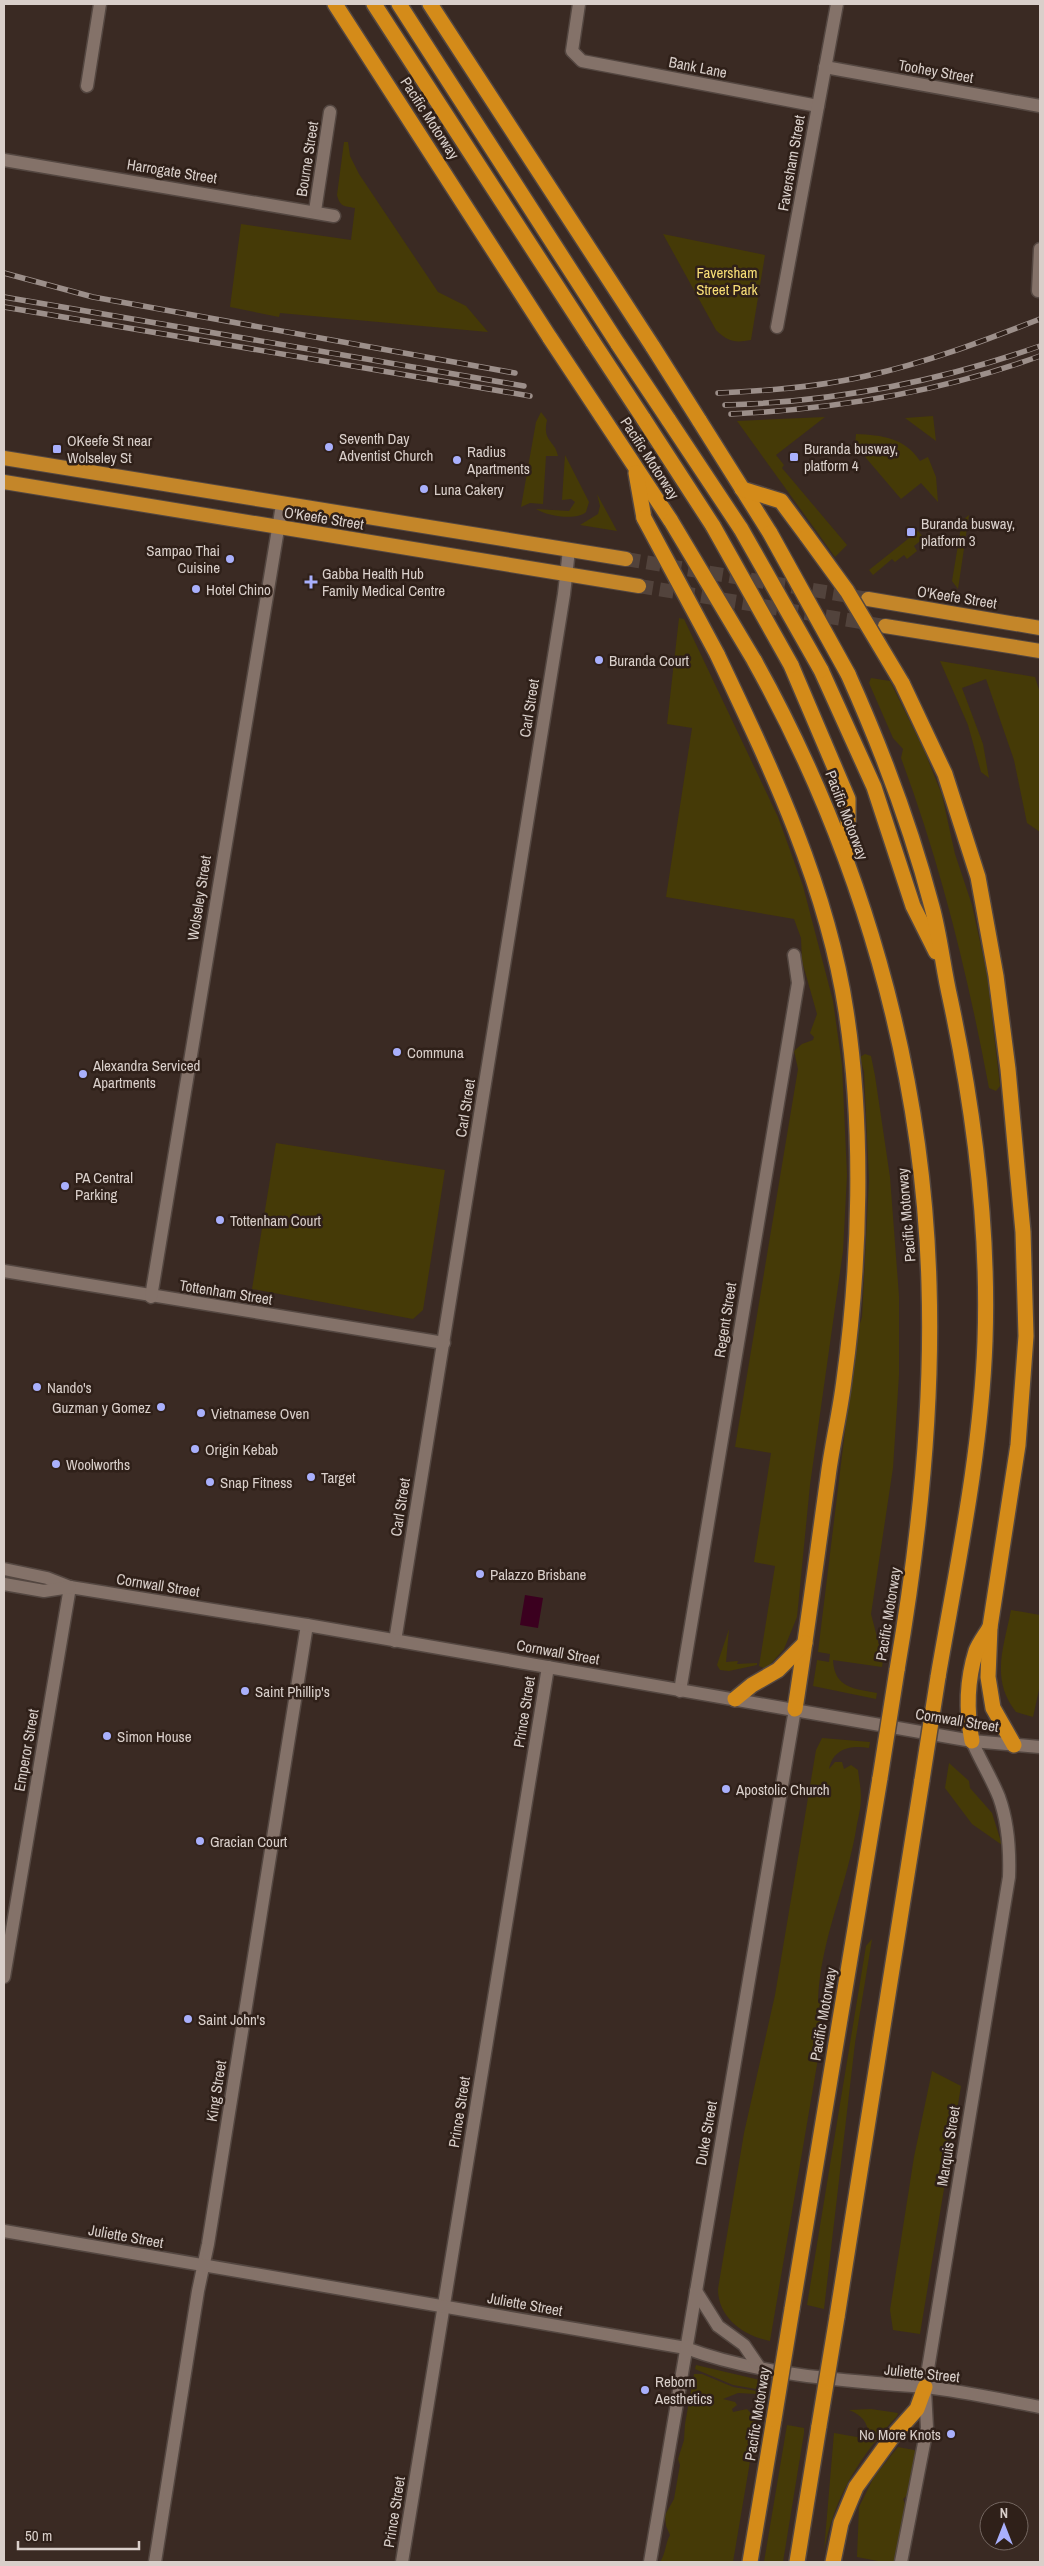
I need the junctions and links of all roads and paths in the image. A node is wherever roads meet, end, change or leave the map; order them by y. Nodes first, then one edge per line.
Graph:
1 (100, 4) edge
2 (334, 4) edge
3 (374, 4) edge
4 (399, 4) edge
5 (430, 4) edge
6 (579, 4) edge
7 (837, 4) edge
8 (825, 67) junction
9 (87, 86) dead end
10 (818, 106) junction
11 (1040, 106) edge
12 (330, 112) dead end
13 (4, 160) edge
14 (315, 211) junction
15 (334, 216) dead end
16 (1040, 249) edge
17 (1038, 291) dead end
18 (778, 327) dead end
19 (4, 458) edge
20 (635, 468) junction
21 (4, 482) edge
22 (742, 489) junction
23 (282, 505) junction
24 (278, 527) junction
25 (569, 550) junction
26 (626, 560) tunnel mouth
27 (566, 574) junction
28 (639, 586) tunnel mouth
29 (868, 599) tunnel mouth
30 (885, 626) tunnel mouth
31 (1040, 628) edge
32 (1040, 651) edge
33 (848, 863) junction
34 (794, 955) dead end
35 (943, 967) junction
36 (4, 1271) edge
37 (151, 1297) junction
38 (444, 1343) junction
39 (4, 1568) edge
40 (4, 1584) edge
41 (70, 1587) junction
42 (307, 1625) junction
43 (990, 1627) junction
44 (395, 1641) junction
45 (805, 1643) junction
46 (548, 1667) junction
47 (680, 1690) junction
48 (734, 1699) junction
49 (795, 1709) junction
50 (972, 1741) junction
51 (1014, 1745) junction
52 (1040, 1748) edge
53 (4, 1977) edge
54 (4, 2231) edge
55 (204, 2266) junction
56 (696, 2291) junction
57 (444, 2307) junction
58 (686, 2348) junction
59 (759, 2367) junction
60 (925, 2387) junction
61 (1040, 2407) edge
62 (155, 2562) edge
63 (402, 2562) edge
64 (650, 2562) edge
65 (750, 2562) edge
66 (797, 2562) edge
67 (833, 2562) edge
68 (901, 2562) edge

1 - 9 street
2 - 20 highway, Pacific Motorway, bridge
3 - 33 highway, bridge
4 - 35 highway, bridge
5 - 22 highway, bridge
6 - 10 street, Bank Lane
7 - 8 street, Faversham Street
8 - 10 street, Faversham Street
8 - 11 street, Toohey Street
10 - 18 street, Faversham Street
12 - 14 street, Bourne Street
13 - 14 street, Harrogate Street
14 - 15 street, Harrogate Street
16 - 17 street
19 - 23 highway, O'Keefe Street
20 - 33 highway, Pacific Motorway, bridge
20 - 45 highway, bridge
21 - 24 highway, O'Keefe Street
22 - 35 highway, bridge
22 - 43 highway, bridge
23 - 24 street, Wolseley Street
23 - 25 highway, O'Keefe Street
24 - 27 highway, O'Keefe Street
24 - 37 street, Wolseley Street
25 - 26 highway, O'Keefe Street
25 - 27 street, Carl Street
27 - 28 highway, O'Keefe Street
27 - 38 street, Carl Street
29 - 31 highway, O'Keefe Street
30 - 32 highway
33 - 65 highway, Pacific Motorway, bridge
34 - 47 street, Regent Street
35 - 66 highway, bridge
36 - 37 street, Tottenham Street
37 - 38 street, Tottenham Street
38 - 44 street, Carl Street
39 - 41 street, Cornwall Street
40 - 41 street, Cornwall Street
41 - 42 street, Cornwall Street
41 - 53 street, Emperor Street
42 - 44 street, Cornwall Street
42 - 55 street, King Street
43 - 50 highway
43 - 51 highway
44 - 46 street, Cornwall Street
45 - 48 highway
45 - 49 highway
46 - 47 street, Cornwall Street
46 - 57 street, Prince Street
47 - 48 street, Cornwall Street
48 - 49 street, Cornwall Street
49 - 50 street, Cornwall Street
49 - 56 street, Duke Street
50 - 51 street, Cornwall Street
50 - 60 street, Marquis Street
51 - 52 street, Cornwall Street
54 - 55 street, Juliette Street
55 - 57 street, Juliette Street
55 - 62 street, King Street
56 - 58 street, Duke Street
56 - 59 street
57 - 58 street, Juliette Street
57 - 63 street, Prince Street
58 - 59 street, Juliette Street
58 - 64 street, Duke Street
59 - 60 street, Juliette Street
60 - 61 street, Juliette Street
60 - 67 highway
60 - 68 street, Marquis Street

